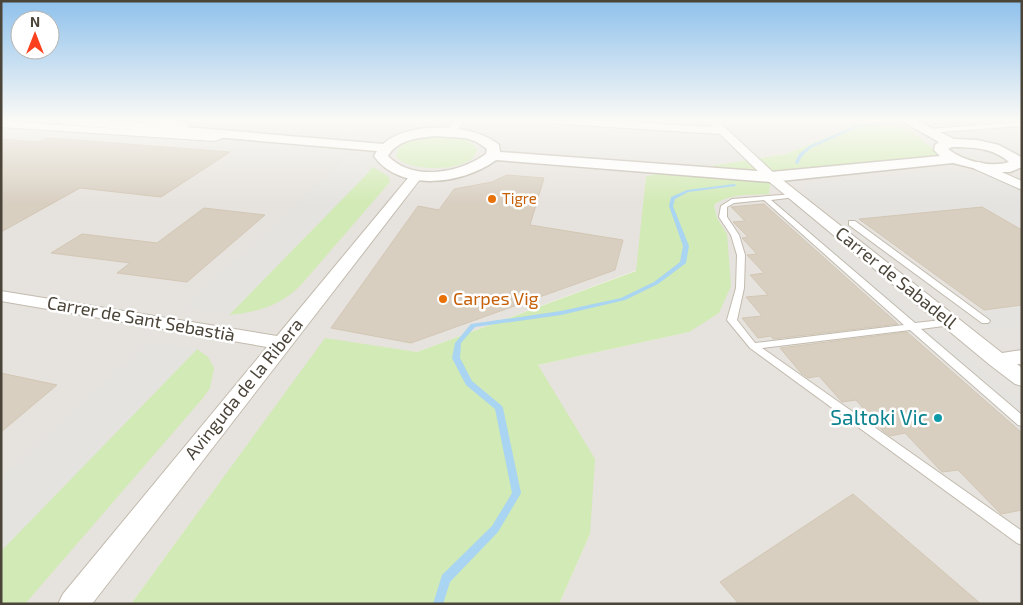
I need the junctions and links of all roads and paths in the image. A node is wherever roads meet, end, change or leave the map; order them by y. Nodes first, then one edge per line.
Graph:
1 (385, 148) edge
2 (494, 148) edge
3 (740, 148) edge
4 (942, 148) edge
5 (986, 148) edge
6 (493, 156) junction
7 (954, 159) junction
8 (1016, 163) edge
9 (979, 166) junction
10 (417, 175) junction
11 (771, 177) junction
12 (1022, 186) edge
13 (794, 196) junction
14 (764, 198) junction
15 (852, 223) dead end
16 (1, 296) edge
17 (986, 321) dead end
18 (951, 322) junction
19 (911, 326) junction
20 (281, 343) junction
21 (753, 346) junction
22 (1022, 356) edge
23 (997, 360) junction
24 (1022, 379) edge
25 (1022, 422) edge
26 (1022, 539) edge
27 (73, 604) edge

1 - 10 street
2 - 6 street
3 - 11 street, Carrer de Sabadell
4 - 7 street
5 - 8 street
6 - 10 street
6 - 11 street
7 - 9 street
7 - 11 street
8 - 9 street
9 - 12 street
10 - 20 street, Avinguda de la Ribera
11 - 13 street, Carrer de Sabadell
13 - 14 lane
13 - 18 street, Carrer de Sabadell
14 - 19 lane
14 - 21 lane
15 - 17 lane
16 - 20 street, Carrer de Sant Sebastià
18 - 19 lane
18 - 23 street, Carrer de Sabadell
19 - 21 lane
19 - 25 lane
20 - 27 street, Avinguda de la Ribera
21 - 26 lane
22 - 23 street
23 - 24 street, Carrer de Sabadell

